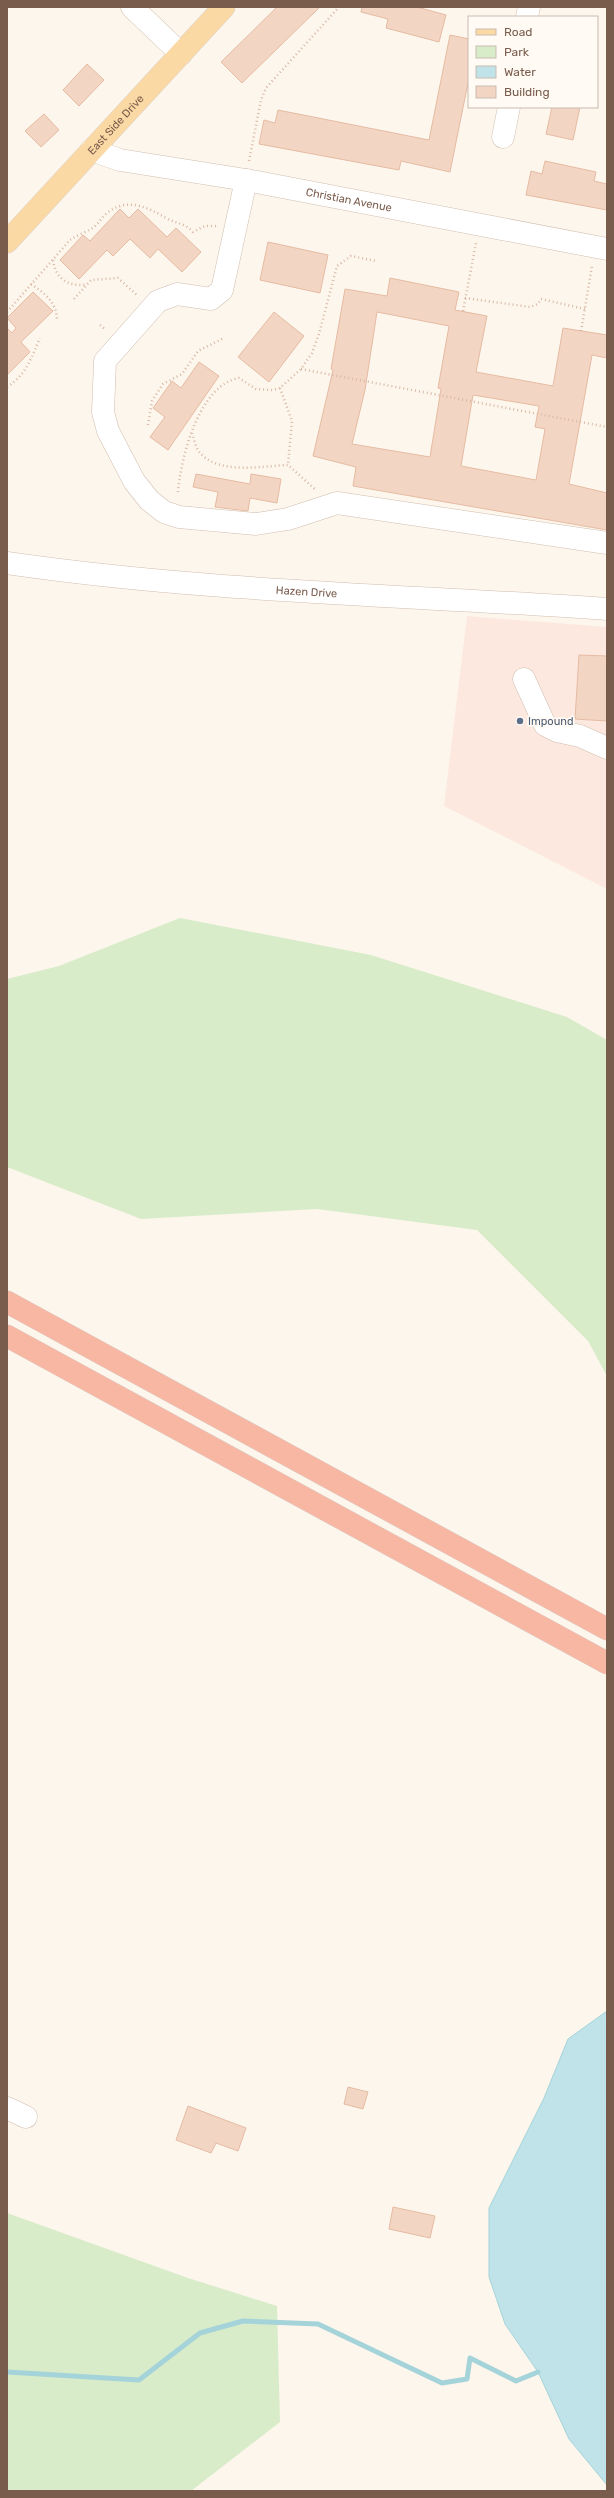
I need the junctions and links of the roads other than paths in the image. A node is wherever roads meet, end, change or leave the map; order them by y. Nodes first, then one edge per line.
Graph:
1 (132, 7) edge
2 (224, 7) edge
3 (181, 54) junction
4 (509, 108) edge
5 (503, 137) dead end
6 (92, 150) junction
7 (247, 172) junction
8 (8, 241) edge
9 (600, 256) edge
10 (607, 542) edge
11 (7, 563) edge
12 (607, 609) edge
13 (524, 679) dead end
14 (607, 748) edge
15 (7, 1302) edge
16 (7, 1336) edge
17 (607, 1629) edge
18 (607, 1663) edge
19 (7, 2108) edge
20 (26, 2117) dead end

1 - 3 street
2 - 3 main road, East Side Drive
3 - 6 main road, East Side Drive
4 - 5 street
6 - 7 street, Christian Avenue
6 - 8 main road, East Side Drive
7 - 9 street, Christian Avenue
7 - 10 street
11 - 12 street, Hazen Drive
13 - 14 street
15 - 17 highway
16 - 18 highway
19 - 20 street

